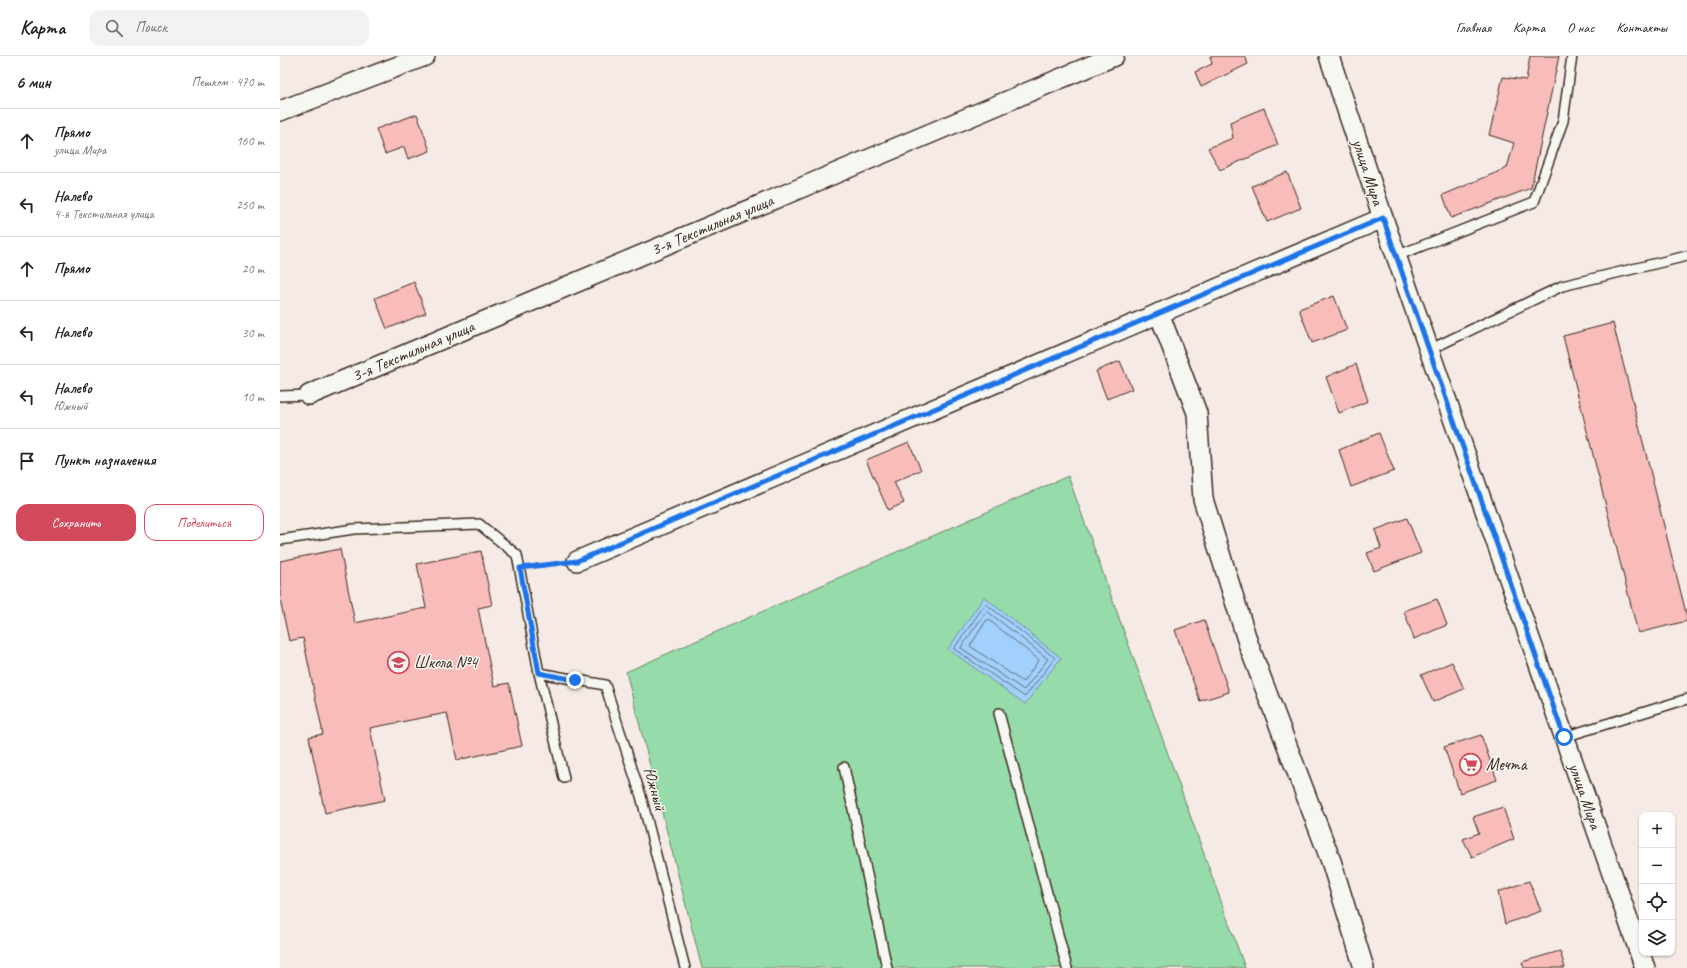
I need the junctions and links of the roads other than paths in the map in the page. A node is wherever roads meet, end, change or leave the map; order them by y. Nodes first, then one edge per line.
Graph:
1 (425, 56) edge
2 (1114, 56) edge
3 (1329, 56) edge
4 (1572, 56) edge
5 (280, 111) edge
6 (1383, 218) junction
7 (1396, 256) junction
8 (1687, 256) edge
9 (1159, 313) junction
10 (1429, 350) junction
11 (310, 395) joint
12 (280, 396) edge
13 (280, 540) edge
14 (577, 561) road end
15 (539, 673) junction
16 (1687, 699) edge
17 (999, 713) dead end
18 (1564, 737) junction
19 (844, 767) dead end
20 (564, 778) dead end
21 (685, 968) edge
22 (887, 968) edge
23 (1067, 968) edge
24 (1364, 968) edge
25 (1645, 968) edge

1 - 5 street
2 - 11 street, 3-я Текстильная улица
3 - 6 street, улица Мира
4 - 7 lane
6 - 7 street, улица Мира
6 - 9 street
7 - 10 street, улица Мира
8 - 10 lane
9 - 14 street
9 - 24 street
10 - 18 street, улица Мира
11 - 12 lane
13 - 15 lane
15 - 20 lane
15 - 21 lane, Южный
16 - 18 lane
17 - 23 lane
18 - 25 street, улица Мира
19 - 22 lane

